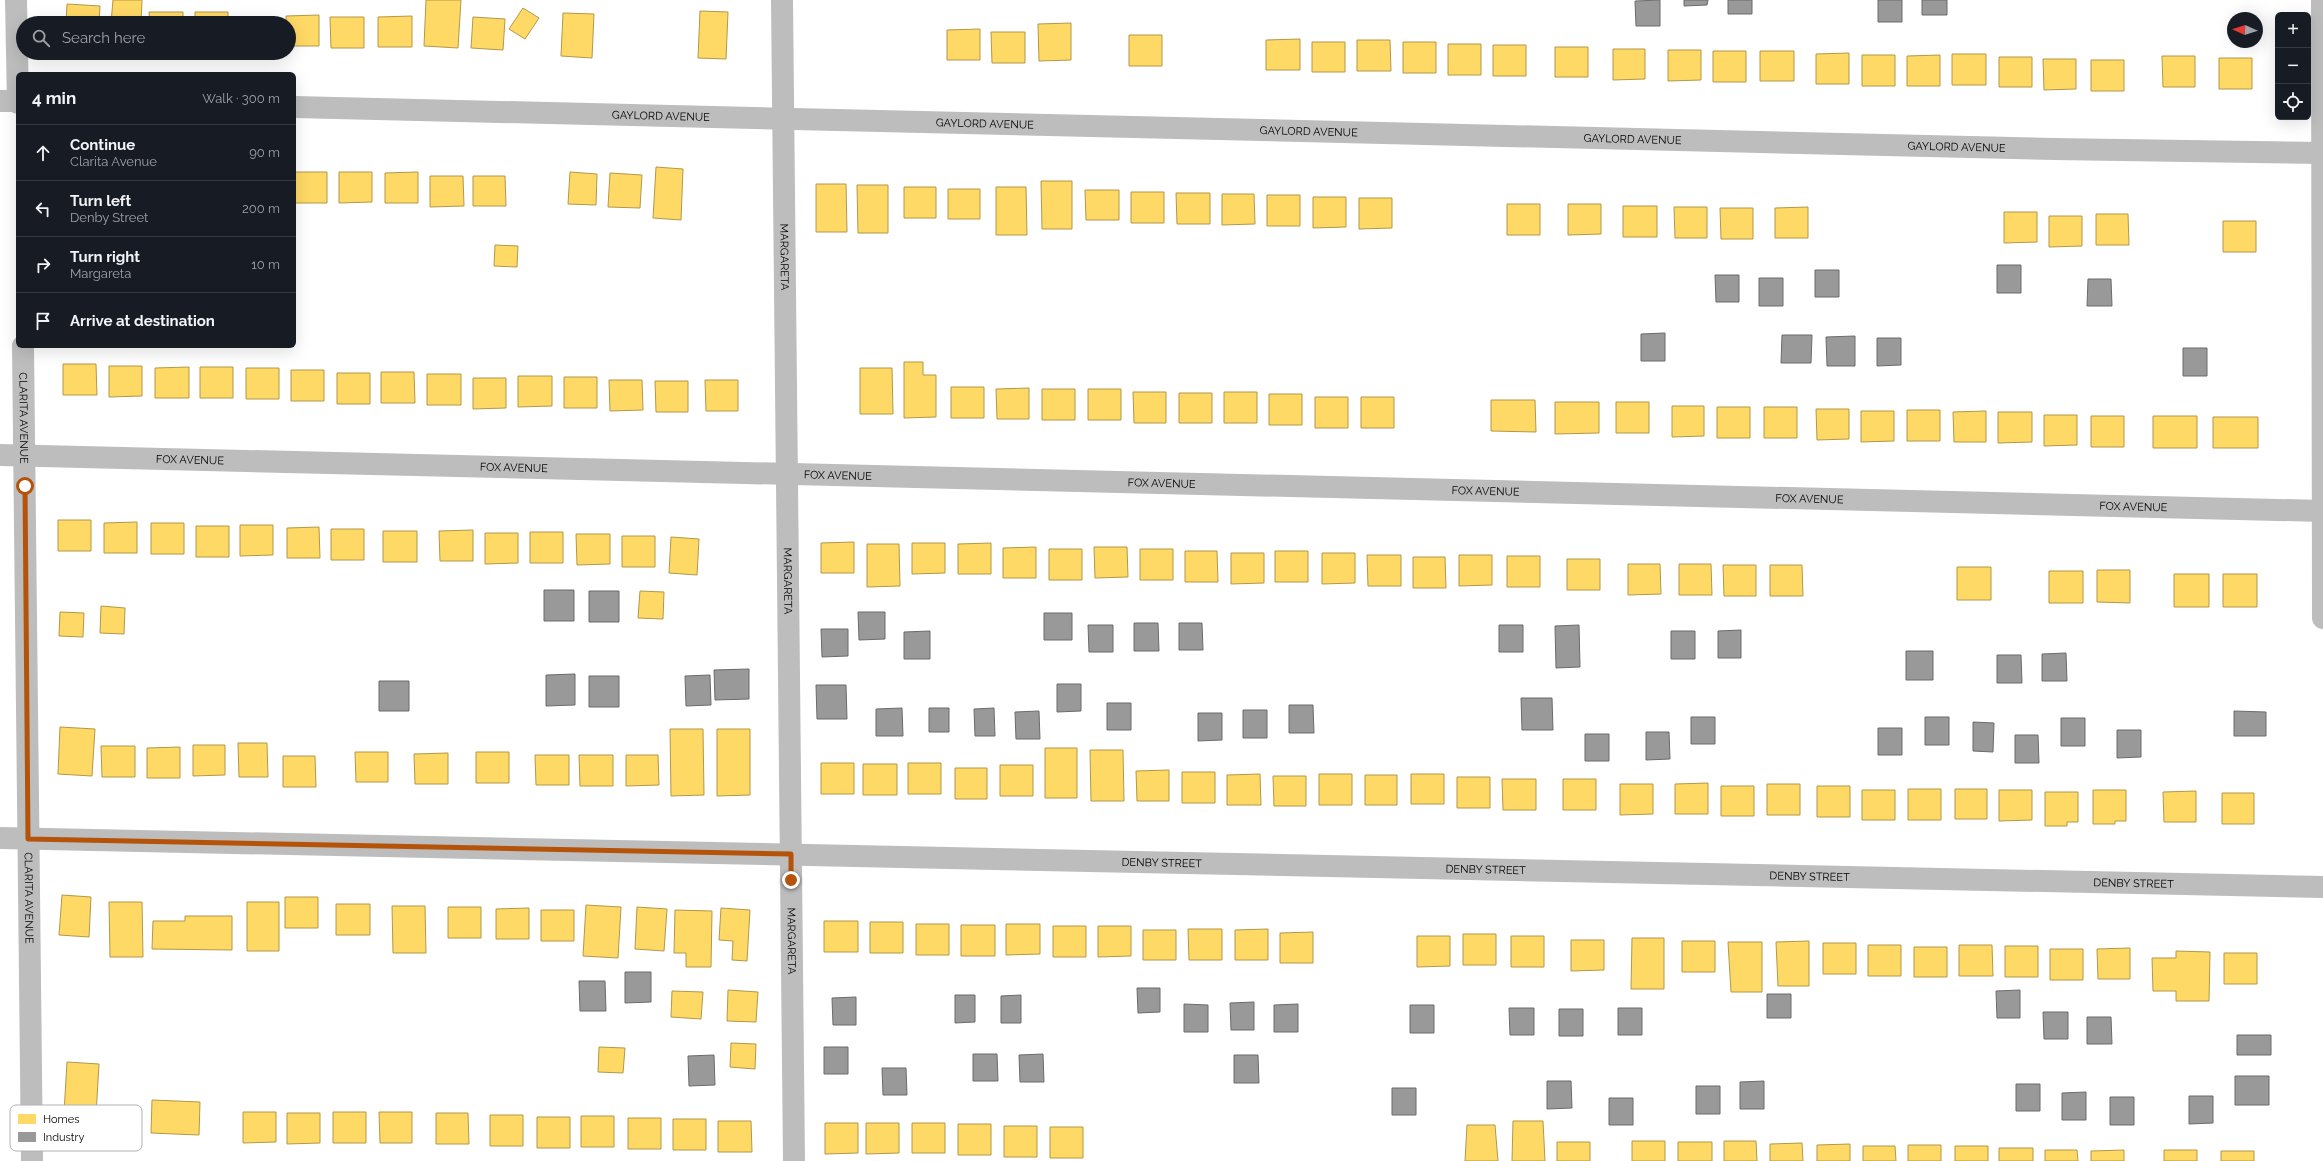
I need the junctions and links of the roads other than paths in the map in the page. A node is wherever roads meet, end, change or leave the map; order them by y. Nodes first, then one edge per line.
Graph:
1 (16, 0) edge
2 (782, 0) edge
3 (2322, 0) edge
4 (16, 16) edge
5 (17, 60) edge
6 (17, 72) edge
7 (0, 101) edge
8 (16, 102) edge
9 (296, 107) edge
10 (784, 117) junction
11 (2323, 153) edge
12 (23, 348) edge
13 (0, 455) edge
14 (25, 456) junction
15 (787, 474) junction
16 (2323, 511) edge
17 (2323, 618) edge
18 (0, 838) edge
19 (28, 839) junction
20 (791, 854) junction
21 (2323, 887) edge
22 (31, 1105) edge
23 (32, 1151) edge
24 (32, 1161) edge
25 (794, 1161) edge

1 - 4 street
2 - 10 street, MARGARETA
3 - 11 street
5 - 6 street
7 - 8 street
9 - 10 street, GAYLORD AVENUE
10 - 11 street, GAYLORD AVENUE
10 - 15 street, MARGARETA
11 - 16 street
12 - 14 street, CLARITA AVENUE
13 - 14 street, FOX AVENUE
14 - 15 street, FOX AVENUE
14 - 19 street, CLARITA AVENUE
15 - 16 street, FOX AVENUE
15 - 20 street, MARGARETA
16 - 17 street
18 - 19 street, DENBY STREET
19 - 20 street, DENBY STREET
19 - 22 street, CLARITA AVENUE
20 - 21 street, DENBY STREET
20 - 25 street, MARGARETA
23 - 24 street, CLARITA AVENUE

